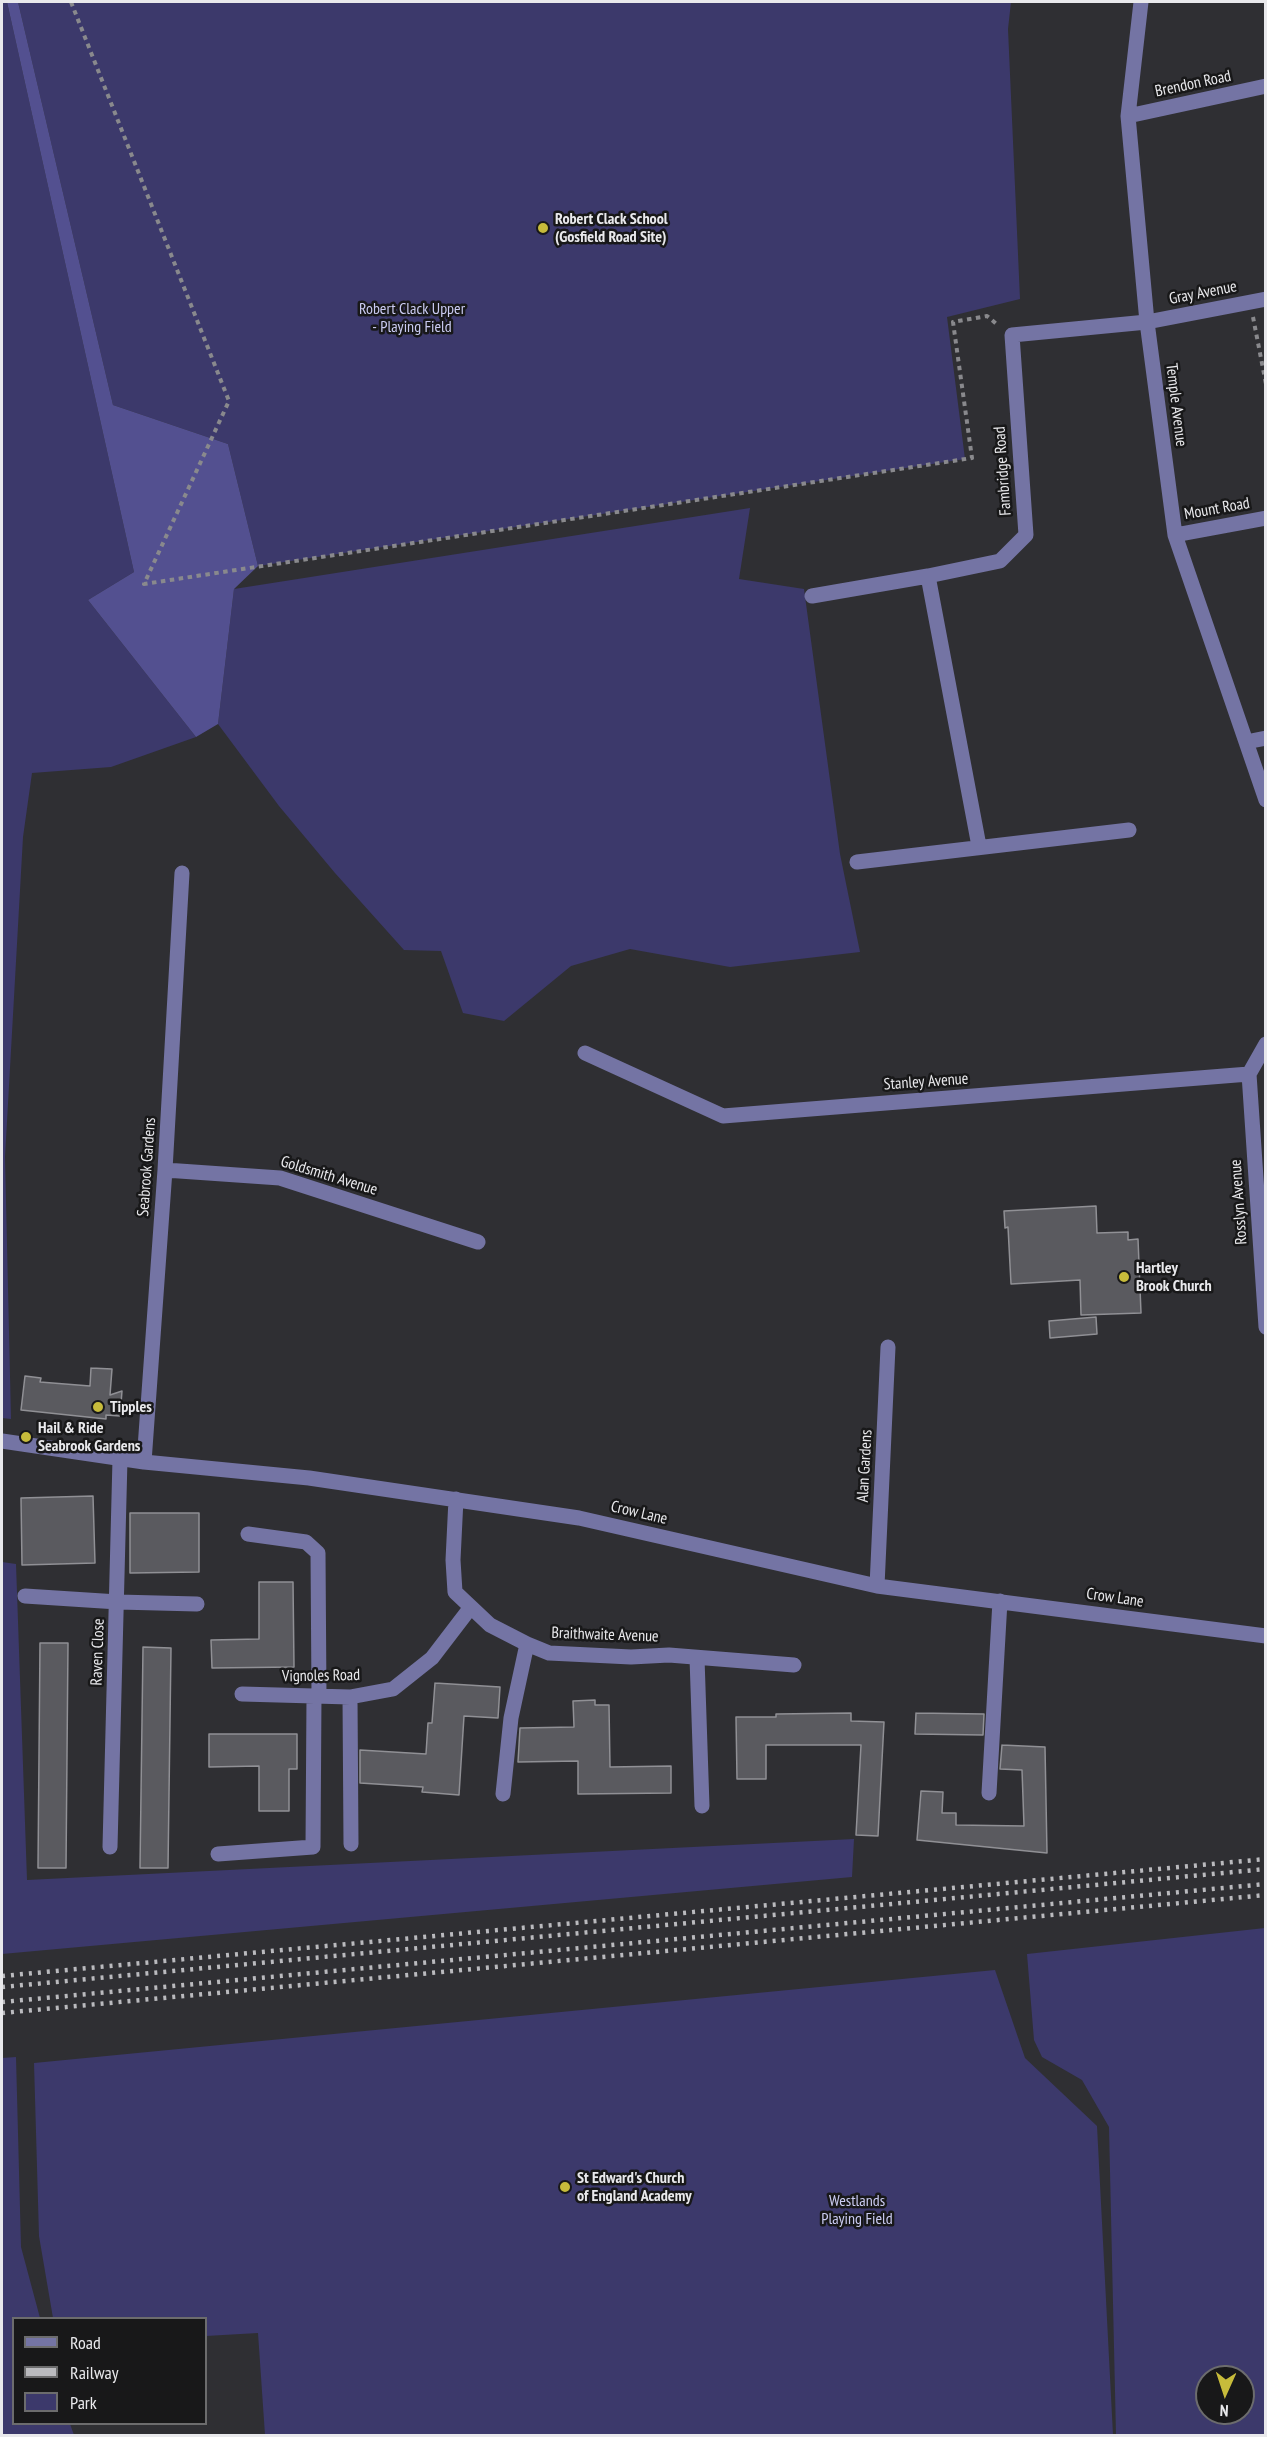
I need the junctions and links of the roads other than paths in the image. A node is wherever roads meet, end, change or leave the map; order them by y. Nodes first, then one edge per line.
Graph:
1 (1141, 2) edge
2 (1266, 86) edge
3 (1128, 116) junction
4 (1258, 300) edge
5 (1147, 322) junction
6 (1266, 518) edge
7 (1174, 535) junction
8 (928, 576) junction
9 (812, 596) dead end
10 (1266, 738) edge
11 (1246, 742) junction
12 (1266, 800) edge
13 (1129, 830) dead end
14 (979, 846) junction
15 (857, 862) dead end
16 (182, 873) dead end
17 (1266, 1044) edge
18 (585, 1053) dead end
19 (1249, 1074) junction
20 (165, 1170) junction
21 (478, 1242) dead end
22 (1266, 1327) edge
23 (888, 1347) dead end
24 (2, 1441) edge
25 (120, 1459) junction
26 (144, 1462) junction
27 (456, 1499) junction
28 (248, 1534) dead end
29 (877, 1586) junction
30 (25, 1596) dead end
31 (1000, 1601) junction
32 (118, 1602) junction
33 (197, 1604) dead end
34 (471, 1608) junction
35 (1266, 1636) edge
36 (526, 1644) junction
37 (697, 1658) junction
38 (794, 1665) dead end
39 (242, 1694) dead end
40 (316, 1696) junction
41 (350, 1697) junction
42 (503, 1794) dead end
43 (989, 1794) dead end
44 (702, 1806) dead end
45 (351, 1844) dead end
46 (110, 1847) dead end
47 (218, 1854) dead end

1 - 3 street, Temple Avenue
2 - 3 street, Brendon Road
3 - 5 street, Temple Avenue
4 - 5 street, Gray Avenue
5 - 7 street, Temple Avenue
5 - 8 street, Fambridge Road
6 - 7 street, Mount Road
7 - 11 street, Temple Avenue
8 - 9 street, Fambridge Road
8 - 14 street
10 - 11 street
11 - 12 street, Temple Avenue
13 - 14 street
14 - 15 street
16 - 20 street, Seabrook Gardens
17 - 19 street
18 - 19 street, Stanley Avenue
19 - 22 street, Rosslyn Avenue
20 - 21 street, Goldsmith Avenue
20 - 26 street, Seabrook Gardens
23 - 29 street, Alan Gardens
24 - 25 street, Crow Lane
25 - 26 street, Crow Lane
25 - 32 street, Raven Close
26 - 27 street, Crow Lane
27 - 29 street, Crow Lane
27 - 34 street, Braithwaite Avenue
28 - 40 street
29 - 31 street, Crow Lane
30 - 32 street
31 - 35 street, Crow Lane
31 - 43 street
32 - 33 street
32 - 46 street, Raven Close
34 - 36 street, Braithwaite Avenue
34 - 41 street, Vignoles Road
36 - 37 street, Braithwaite Avenue
36 - 42 street
37 - 38 street, Braithwaite Avenue
37 - 44 street
39 - 40 street, Vignoles Road
40 - 41 street, Vignoles Road
40 - 47 street
41 - 45 street

